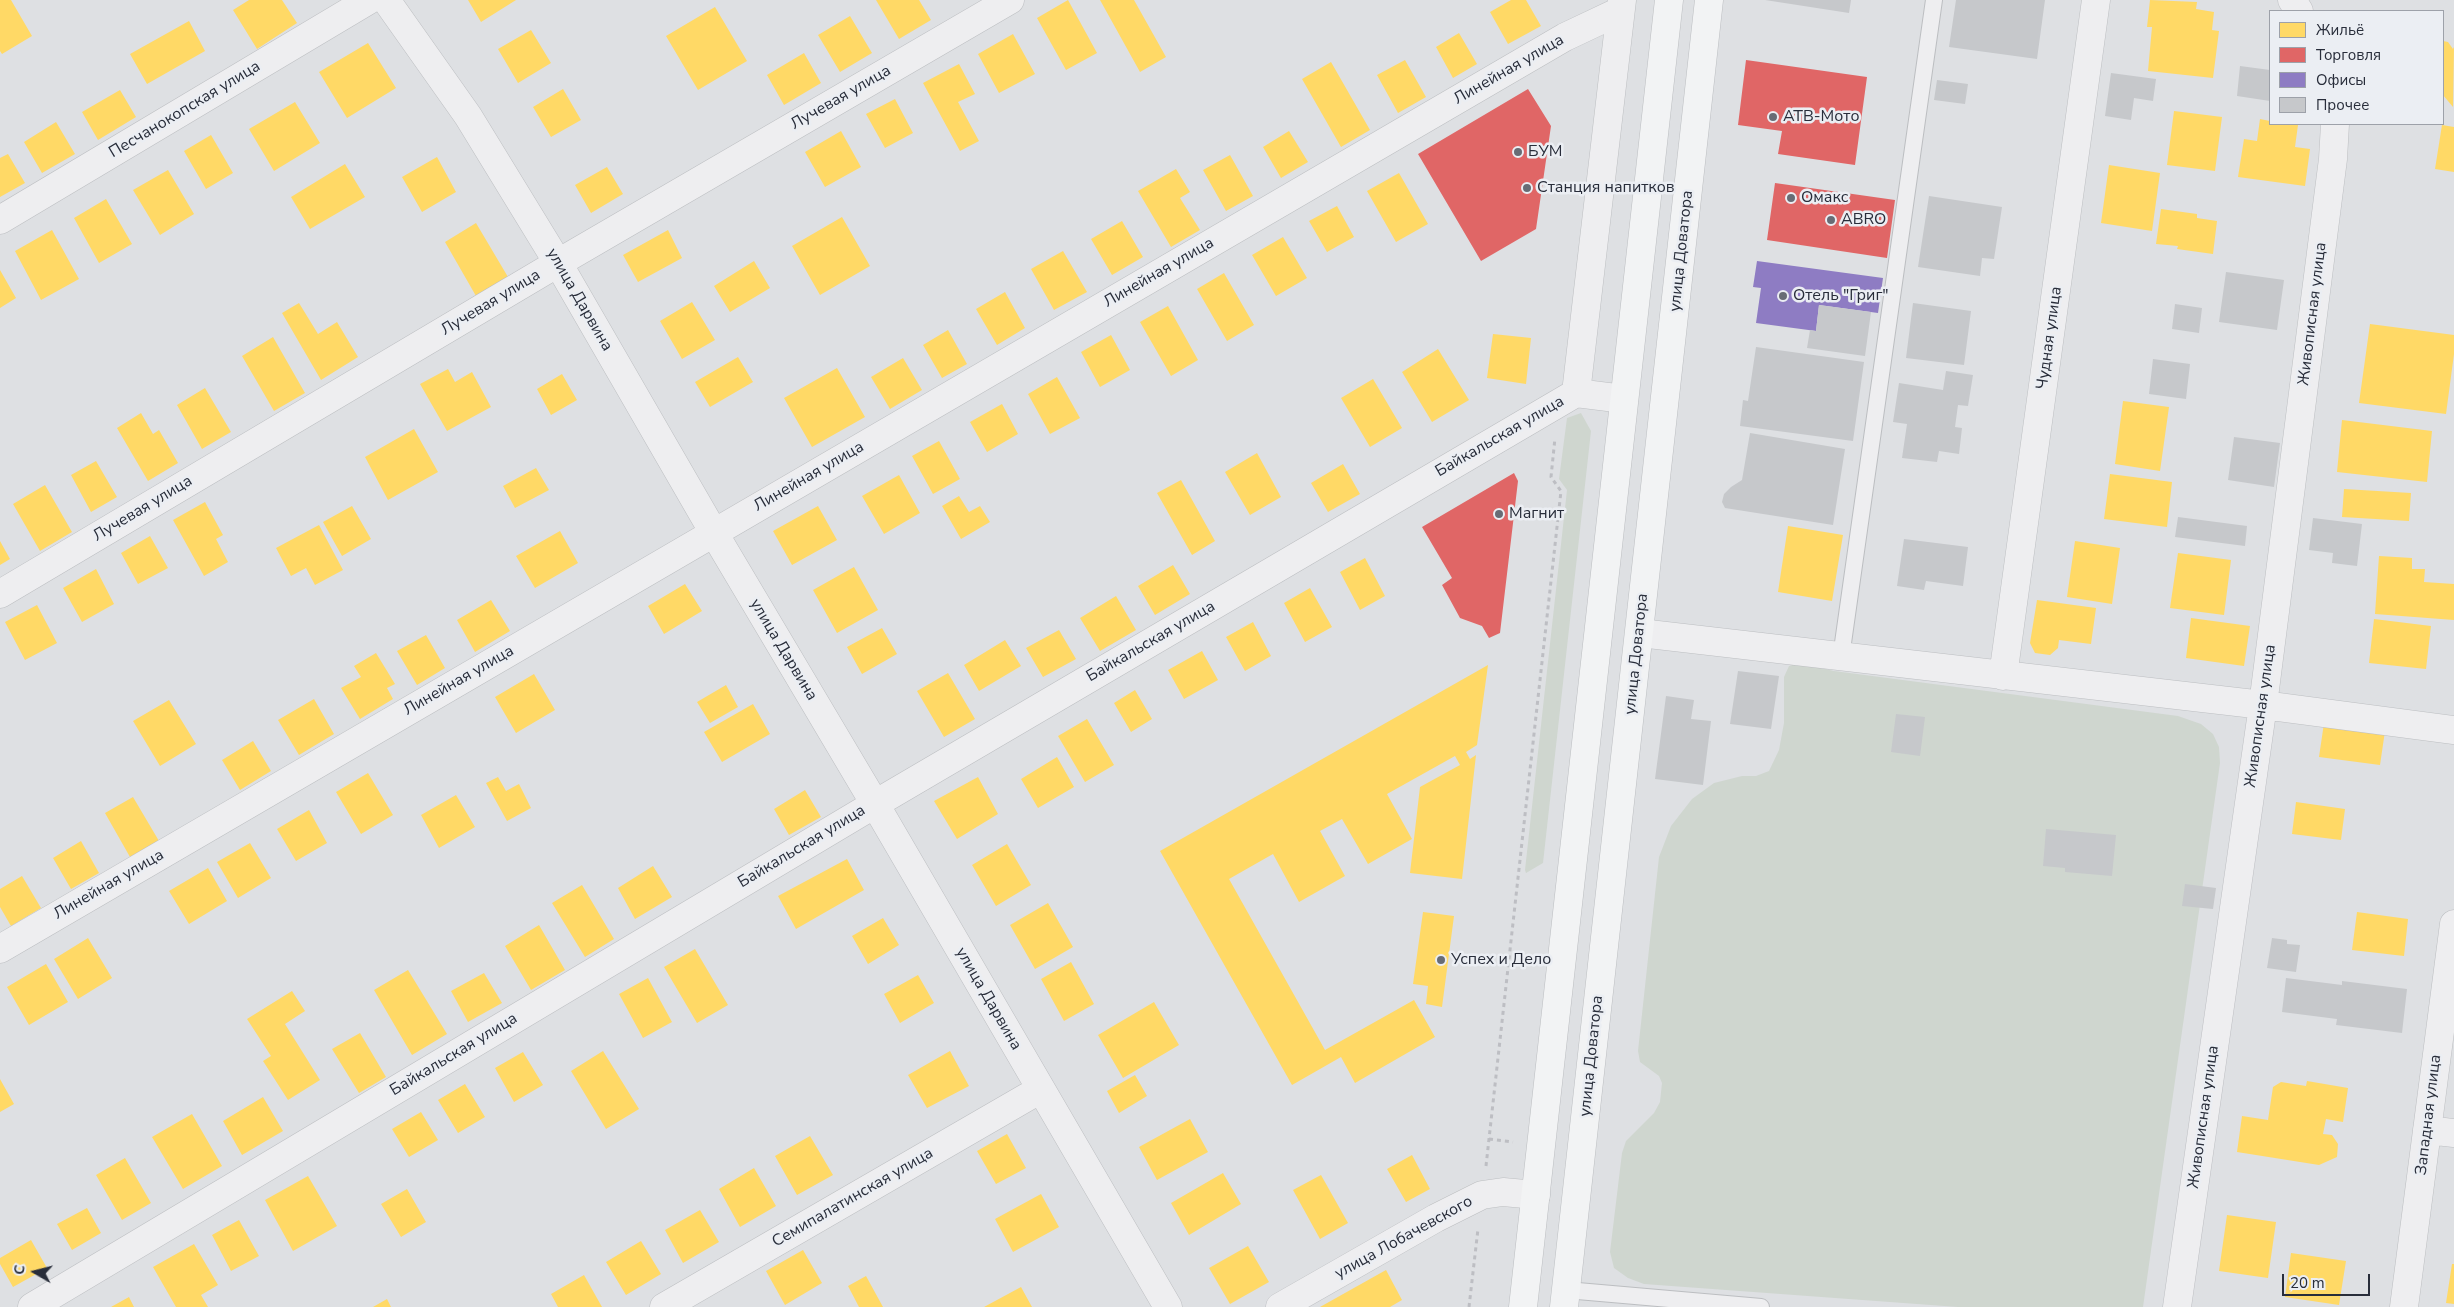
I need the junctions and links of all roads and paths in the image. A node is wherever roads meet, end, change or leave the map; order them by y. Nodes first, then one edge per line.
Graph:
1 (369, 0) edge
2 (386, 0) edge
3 (1010, 0) edge
4 (1669, 0) edge
5 (1709, 0) edge
6 (1934, 0) edge
7 (2096, 0) edge
8 (1621, 6) edge
9 (2335, 125) edge
10 (0, 220) edge
11 (558, 263) junction
12 (1568, 398) junction
13 (1624, 399) junction
14 (714, 533) junction
15 (0, 594) edge
16 (1640, 632) junction
17 (1841, 657) junction
18 (2003, 676) junction
19 (2263, 705) junction
20 (2454, 730) edge
21 (875, 804) junction
22 (2454, 924) edge
23 (0, 949) edge
24 (1041, 1089) junction
25 (2427, 1130) junction
26 (2454, 1134) edge
27 (1536, 1195) junction
28 (1482, 1196) junction
29 (1565, 1299) edge
30 (32, 1307) edge
31 (664, 1307) edge
32 (1168, 1307) edge
33 (1280, 1307) edge
34 (1469, 1307) edge
35 (1523, 1307) edge
36 (1761, 1307) edge
37 (2177, 1307) edge
38 (2404, 1307) edge

1 - 10 street, Песчанокопская улица
2 - 11 street, улица Дарвина
3 - 11 street, Лучевая улица
4 - 13 main road
5 - 16 main road, улица Доватора
6 - 17 lane
7 - 18 street, Чудная улица
8 - 12 street
8 - 14 street, Линейная улица
9 - 19 street, Живописная улица
11 - 14 street, улица Дарвина
11 - 15 street, Лучевая улица
12 - 13 street
12 - 21 street, Байкальская улица
12 - 28 path
13 - 27 main road
14 - 21 street, улица Дарвина
14 - 23 street, Линейная улица
16 - 17 street
16 - 29 main road, улица Доватора
17 - 18 street
18 - 19 street
19 - 20 street
19 - 37 street, Живописная улица
21 - 24 street, улица Дарвина
21 - 30 street, Байкальская улица
22 - 25 street, Западная улица
24 - 31 street, Семипалатинская улица
24 - 32 street, улица Дарвина
25 - 26 street
25 - 38 street, Западная улица
27 - 28 street, улица Лобачевского
27 - 35 main road
28 - 33 street, улица Лобачевского
28 - 34 path
29 - 36 lane

